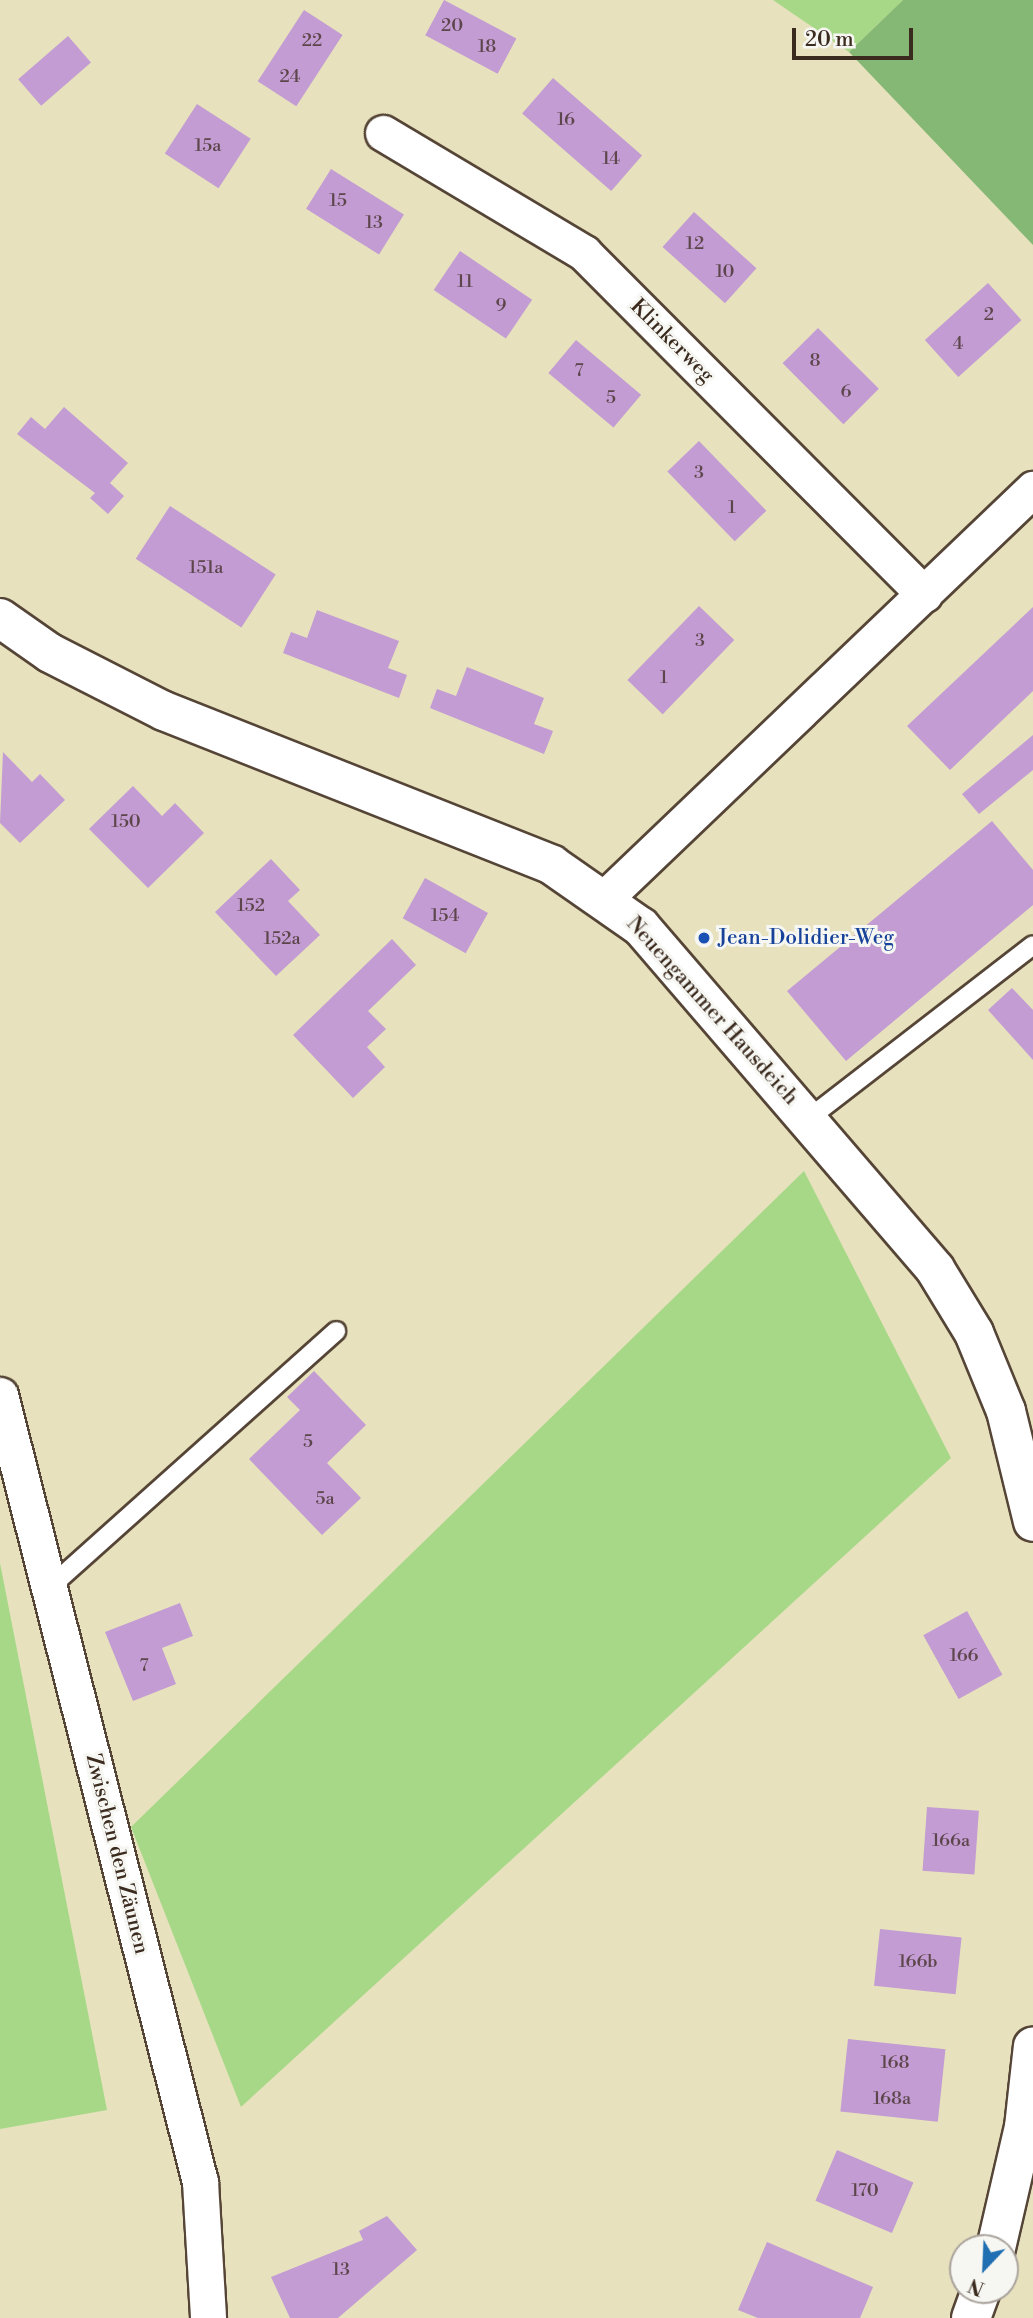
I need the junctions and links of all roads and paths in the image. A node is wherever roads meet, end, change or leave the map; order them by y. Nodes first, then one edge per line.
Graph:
1 (383, 133) dead end
2 (1033, 489) edge
3 (924, 594) junction
4 (0, 618) edge
5 (606, 897) junction
6 (1033, 946) edge
7 (808, 1119) junction
8 (336, 1331) dead end
9 (0, 1395) edge
10 (1033, 1522) edge
11 (50, 1587) junction
12 (1033, 2046) edge
13 (1030, 2107) edge
14 (999, 2234) edge
15 (208, 2318) edge

1 - 3 street, Klinkerweg
2 - 3 street
3 - 5 street
4 - 5 street, Neuengammer Hausdeich
5 - 7 street, Neuengammer Hausdeich
6 - 7 lane
7 - 10 street, Neuengammer Hausdeich
8 - 11 lane
9 - 11 street, Zwischen den Zäunen
11 - 15 street, Zwischen den Zäunen
12 - 13 street
13 - 14 street

